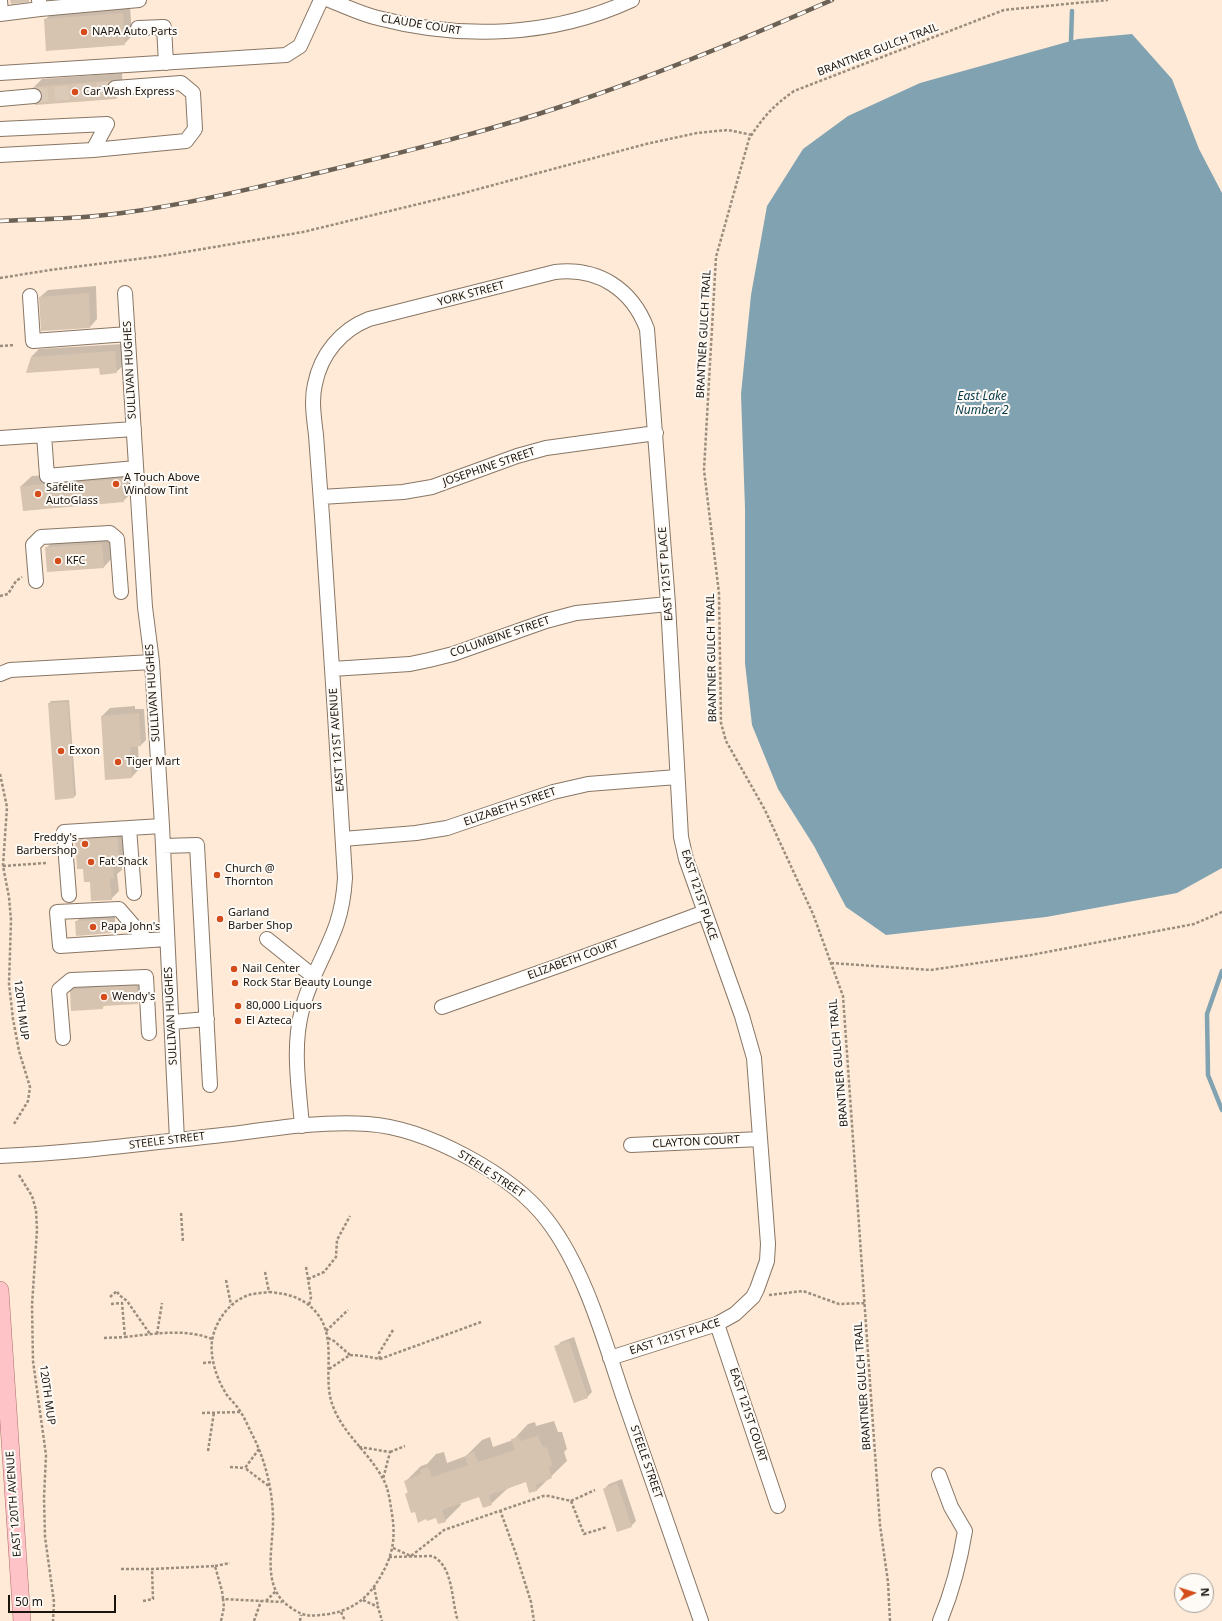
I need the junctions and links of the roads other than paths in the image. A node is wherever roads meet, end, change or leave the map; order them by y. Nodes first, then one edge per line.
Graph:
1 (139, 0) edge
2 (321, 0) edge
3 (329, 0) edge
4 (632, 0) edge
5 (39, 4) edge
6 (1, 9) edge
7 (138, 28) dead end
8 (166, 63) junction
9 (0, 73) edge
10 (115, 88) tunnel mouth
11 (34, 96) tunnel mouth
12 (0, 99) edge
13 (0, 129) edge
14 (93, 150) junction
15 (0, 154) edge
16 (620, 288) joint
17 (125, 294) dead end
18 (30, 296) dead end
19 (128, 334) junction
20 (330, 350) joint
21 (134, 429) junction
22 (656, 433) junction
23 (44, 435) junction
24 (0, 438) edge
25 (136, 468) junction
26 (321, 497) junction
27 (30, 578) road end
28 (121, 592) dead end
29 (668, 604) junction
30 (152, 662) junction
31 (332, 669) junction
32 (3, 670) edge
33 (677, 777) junction
34 (162, 826) junction
35 (129, 828) junction
36 (343, 839) junction
37 (163, 846) junction
38 (134, 893) dead end
39 (69, 895) dead end
40 (704, 912) junction
41 (167, 939) junction
42 (268, 939) dead end
43 (146, 940) junction
44 (313, 976) junction
45 (442, 1007) dead end
46 (207, 1019) junction
47 (172, 1022) junction
48 (149, 1033) dead end
49 (63, 1038) dead end
50 (210, 1085) dead end
51 (302, 1126) junction
52 (760, 1139) junction
53 (177, 1140) junction
54 (631, 1145) dead end
55 (0, 1156) edge
56 (0, 1290) edge
57 (717, 1324) junction
58 (610, 1358) junction
59 (939, 1475) dead end
60 (778, 1506) dead end
61 (22, 1621) edge
62 (701, 1621) edge
63 (940, 1621) edge

1 - 5 street
2 - 8 street
3 - 4 street, CLAUDE COURT
5 - 6 street
7 - 8 street
8 - 9 street
10 - 14 street
11 - 12 street
13 - 14 street
14 - 15 street
16 - 20 street, YORK STREET
16 - 22 street, EAST 121ST PLACE
17 - 19 street, SULLIVAN HUGHES
18 - 19 street
19 - 21 street, SULLIVAN HUGHES
20 - 26 street, EAST 121ST AVENUE
21 - 23 street
21 - 25 street, SULLIVAN HUGHES
22 - 26 street, JOSEPHINE STREET
22 - 29 street, EAST 121ST PLACE
23 - 24 street
23 - 25 street
25 - 30 street, SULLIVAN HUGHES
26 - 31 street, EAST 121ST AVENUE
27 - 28 street
29 - 31 street, COLUMBINE STREET
29 - 33 street, EAST 121ST PLACE
30 - 32 street
30 - 34 street, SULLIVAN HUGHES
31 - 36 street, EAST 121ST AVENUE
33 - 36 street, ELIZABETH STREET
33 - 40 street, EAST 121ST PLACE
34 - 35 street
34 - 37 street, SULLIVAN HUGHES
35 - 38 street
35 - 39 street
36 - 44 street, EAST 121ST AVENUE
37 - 41 street, SULLIVAN HUGHES
37 - 46 street
40 - 45 street, ELIZABETH COURT
40 - 52 street, EAST 121ST PLACE
41 - 43 street
41 - 47 street, SULLIVAN HUGHES
42 - 44 street
43 - 43 street
44 - 51 street, EAST 121ST AVENUE
46 - 47 street
46 - 50 street
47 - 53 street, SULLIVAN HUGHES
48 - 49 street
51 - 53 street, STEELE STREET
51 - 58 street, STEELE STREET
52 - 54 street, CLAYTON COURT
52 - 57 street, EAST 121ST PLACE
53 - 55 street, STEELE STREET
56 - 61 main road, EAST 120TH AVENUE
57 - 58 street, EAST 121ST PLACE
57 - 60 street, EAST 121ST COURT
58 - 62 street, STEELE STREET
59 - 63 street

